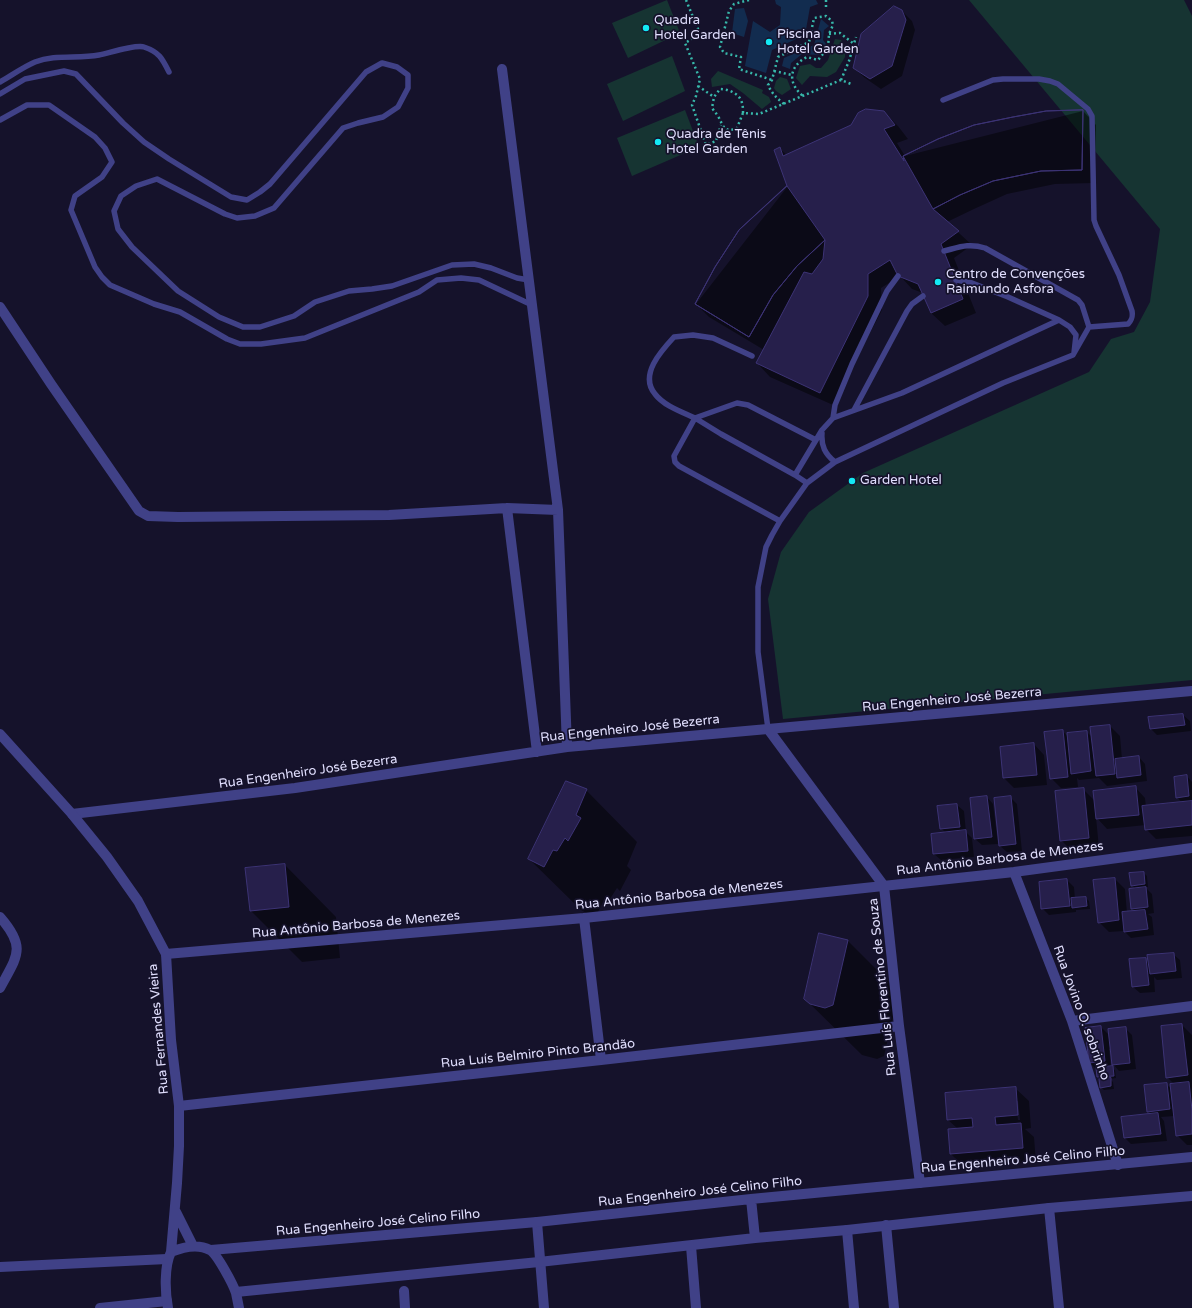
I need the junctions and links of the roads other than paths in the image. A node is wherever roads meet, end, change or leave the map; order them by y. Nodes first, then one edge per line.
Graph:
1 (502, 69) dead end
2 (169, 72) dead end
3 (0, 82) edge
4 (0, 94) edge
5 (943, 100) dead end
6 (0, 120) edge
7 (944, 251) dead end
8 (898, 276) dead end
9 (529, 280) junction
10 (956, 280) dead end
11 (923, 296) dead end
12 (532, 305) junction
13 (0, 307) edge
14 (1059, 320) junction
15 (1089, 327) junction
16 (1073, 355) junction
17 (752, 356) dead end
18 (854, 410) junction
19 (695, 418) junction
20 (833, 418) junction
21 (822, 430) junction
22 (816, 440) junction
23 (835, 462) junction
24 (795, 475) junction
25 (808, 484) junction
26 (507, 508) junction
27 (558, 510) junction
28 (780, 521) junction
29 (1192, 692) edge
30 (768, 729) junction
31 (0, 734) edge
32 (567, 747) junction
33 (537, 752) junction
34 (72, 814) junction
35 (1192, 848) edge
36 (1014, 872) junction
37 (884, 886) junction
38 (0, 917) edge
39 (584, 918) junction
40 (166, 954) junction
41 (0, 988) edge
42 (1192, 1006) edge
43 (1072, 1021) junction
44 (900, 1026) junction
45 (602, 1060) junction
46 (179, 1106) junction
47 (1192, 1157) edge
48 (1118, 1165) junction
49 (920, 1183) junction
50 (1192, 1196) edge
51 (751, 1199) junction
52 (1049, 1208) junction
53 (175, 1211) junction
54 (537, 1222) junction
55 (886, 1225) junction
56 (847, 1230) junction
57 (755, 1238) junction
58 (193, 1246) junction
59 (691, 1246) junction
60 (211, 1250) junction
61 (169, 1256) junction
62 (539, 1262) junction
63 (0, 1267) edge
64 (404, 1291) dead end
65 (236, 1292) junction
66 (167, 1304) edge
67 (100, 1308) edge
68 (239, 1308) edge
69 (405, 1308) edge
70 (544, 1308) edge
71 (696, 1308) edge
72 (854, 1308) edge
73 (894, 1308) edge
74 (1059, 1308) edge

1 - 9 street
2 - 3 lane
4 - 9 lane
5 - 15 lane
6 - 12 lane
7 - 15 lane
8 - 20 lane
9 - 12 street
10 - 14 lane
11 - 18 lane
12 - 27 street
13 - 26 street
14 - 16 lane
14 - 18 lane
15 - 16 lane
16 - 23 lane
17 - 19 lane
18 - 20 lane
19 - 22 lane
19 - 24 lane
19 - 28 lane
20 - 21 lane
21 - 22 lane
21 - 23 lane
22 - 24 lane
23 - 25 lane
24 - 25 lane
25 - 28 lane
26 - 27 street
26 - 33 street
27 - 32 street
28 - 30 lane
29 - 30 street, Rua Engenheiro José Bezerra
30 - 32 street, Rua Engenheiro José Bezerra
30 - 37 street, Rua Luís Florentino de Souza
31 - 34 street, Rua Fernandes Vieira
32 - 33 street, Rua Engenheiro José Bezerra
33 - 34 street, Rua Engenheiro José Bezerra
34 - 40 street, Rua Fernandes Vieira
35 - 36 street, Rua Antônio Barbosa de Menezes
36 - 37 street, Rua Antônio Barbosa de Menezes
36 - 43 street, Rua Jovino O. sobrinho
37 - 39 street, Rua Antônio Barbosa de Menezes
37 - 44 street, Rua Luís Florentino de Souza
38 - 41 street
39 - 40 street, Rua Antônio Barbosa de Menezes
39 - 45 street
40 - 46 street, Rua Fernandes Vieira
42 - 43 street
43 - 48 street, Rua Jovino O. sobrinho
44 - 45 street, Rua Luís Belmiro Pinto Brandão
44 - 49 street, Rua Luís Florentino de Souza
45 - 46 street, Rua Luís Belmiro Pinto Brandão
46 - 53 street, Rua Fernandes Vieira
47 - 48 street, Rua Engenheiro José Celino Filho
48 - 49 street, Rua Engenheiro José Celino Filho
49 - 51 street, Rua Engenheiro José Celino Filho
50 - 52 street
51 - 54 street, Rua Engenheiro José Celino Filho
51 - 57 street
52 - 55 street
52 - 74 street
53 - 58 street
53 - 61 street, Rua Fernandes Vieira
54 - 60 street, Rua Engenheiro José Celino Filho
54 - 62 street
55 - 56 street
55 - 73 street
56 - 57 street
56 - 72 street
57 - 59 street
58 - 60 street, Rua Engenheiro José Celino Filho
58 - 61 street
59 - 62 street
59 - 71 street
60 - 65 street
61 - 63 street
61 - 66 street, Rua Fernandes Vieira
62 - 65 street
62 - 70 street
64 - 69 street
65 - 68 street
66 - 67 street

